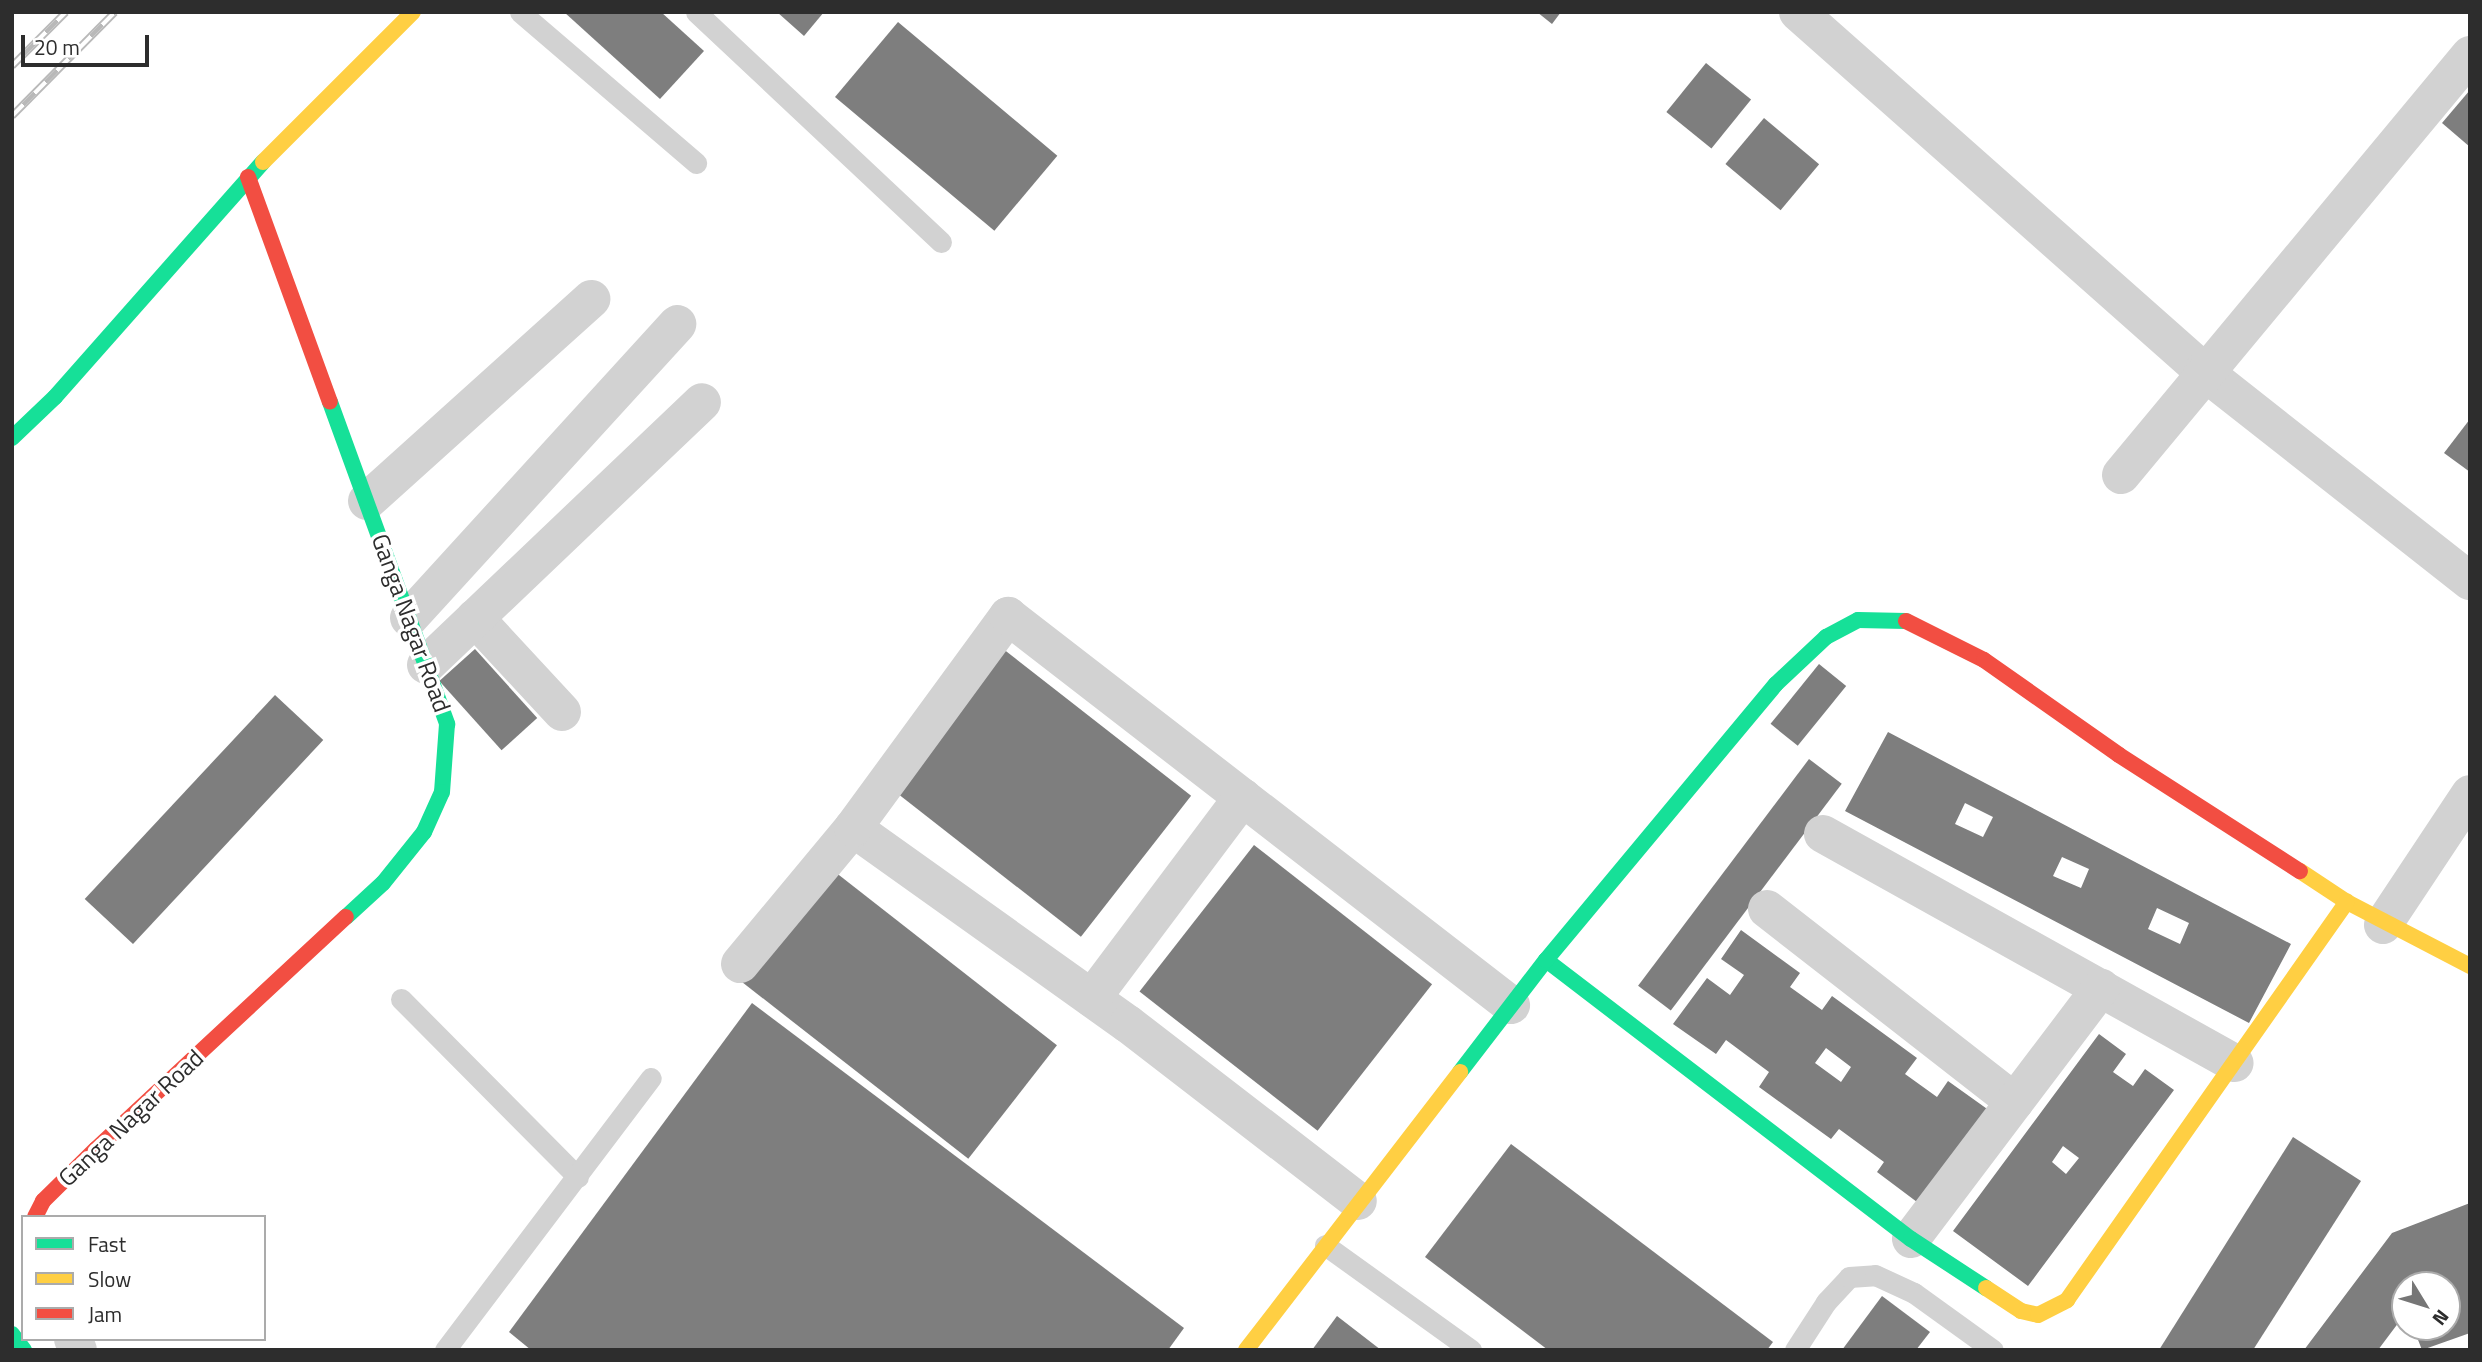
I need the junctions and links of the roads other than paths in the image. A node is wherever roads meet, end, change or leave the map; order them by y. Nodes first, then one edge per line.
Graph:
1 (413, 12) edge
2 (520, 12) edge
3 (696, 12) edge
4 (1798, 12) edge
5 (2470, 55) edge
6 (696, 163) dead end
7 (248, 177) junction
8 (941, 242) dead end
9 (591, 299) dead end
10 (677, 324) dead end
11 (2203, 371) junction
12 (702, 402) dead end
13 (12, 438) edge
14 (2121, 475) dead end
15 (366, 501) junction
16 (2470, 581) edge
17 (409, 618) junction
18 (475, 618) junction
19 (426, 665) junction
20 (562, 712) dead end
21 (2468, 796) edge
22 (1243, 797) junction
23 (853, 828) junction
24 (1823, 834) dead end
25 (2347, 902) junction
26 (1767, 909) dead end
27 (2383, 925) junction
28 (1546, 960) junction
29 (740, 964) dead end
30 (2470, 966) edge
31 (2101, 988) junction
32 (1092, 998) junction
33 (401, 999) dead end
34 (1511, 1005) junction
35 (2235, 1063) junction
36 (651, 1078) dead end
37 (2015, 1102) junction
38 (578, 1177) junction
39 (1358, 1201) junction
40 (36, 1215) edge
41 (1911, 1239) junction
42 (1325, 1245) junction
43 (12, 1334) edge
44 (23, 1350) edge
45 (445, 1350) edge
46 (1246, 1350) edge
47 (1471, 1350) edge
48 (1795, 1350) edge
49 (1993, 1350) edge

1 - 7 street
2 - 6 lane
3 - 8 lane
4 - 11 street
5 - 11 street
7 - 13 street
7 - 15 street, Ganga Nagar Road
9 - 15 street
10 - 17 street
11 - 14 street
11 - 16 street
12 - 18 street
15 - 17 street, Ganga Nagar Road
17 - 19 street, Ganga Nagar Road
18 - 19 street
18 - 20 street
19 - 40 street, Ganga Nagar Road
21 - 27 street
22 - 23 street
22 - 32 street
22 - 34 street
23 - 29 street
23 - 32 street
24 - 31 street
25 - 27 street
25 - 28 street
25 - 35 street
26 - 37 street
27 - 30 street
28 - 34 street
28 - 41 street
31 - 35 street
31 - 37 street
32 - 39 street
33 - 38 lane
34 - 39 street
35 - 41 street
36 - 38 lane
37 - 41 street
38 - 45 lane
39 - 42 street
42 - 46 street
42 - 47 lane
43 - 44 street
48 - 49 lane

